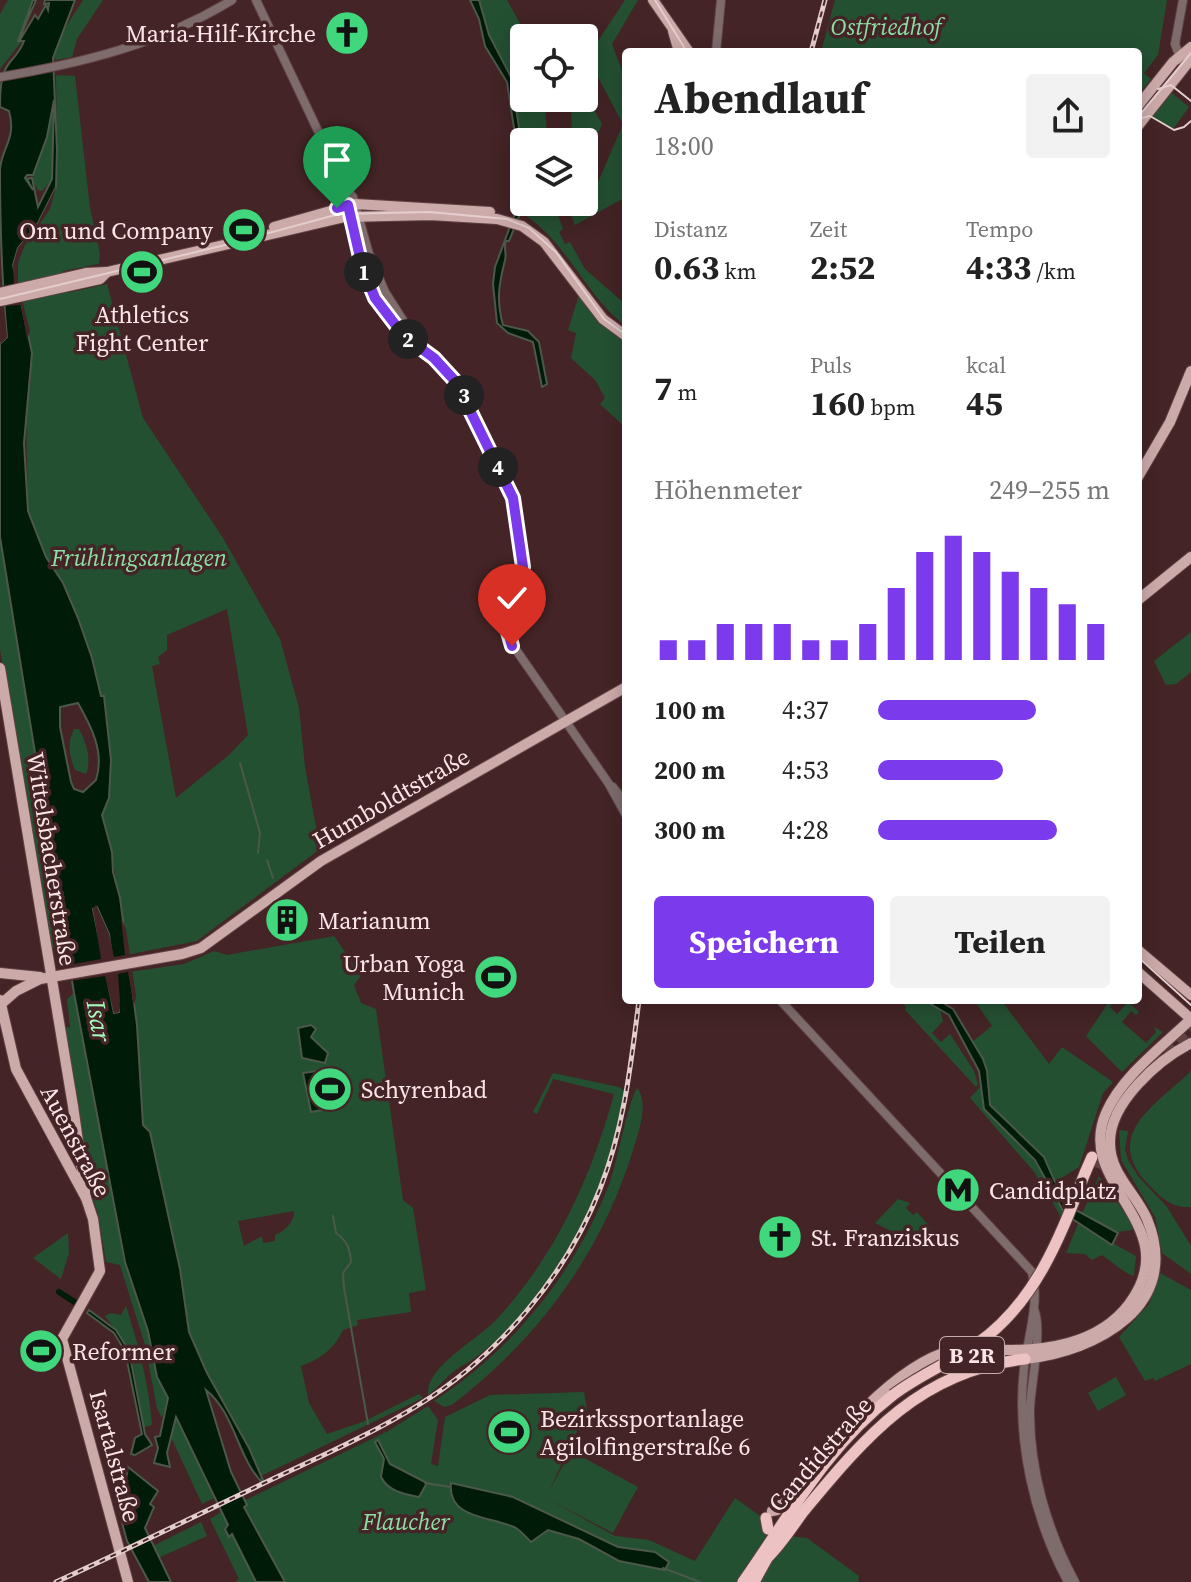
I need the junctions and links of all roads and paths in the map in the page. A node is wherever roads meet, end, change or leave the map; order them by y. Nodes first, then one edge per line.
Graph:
1 (232, 0) edge
2 (256, 0) edge
3 (653, 0) edge
4 (721, 0) edge
5 (1183, 0) edge
6 (673, 31) junction
7 (1191, 47) edge
8 (678, 48) edge
9 (686, 48) edge
10 (716, 48) edge
11 (1187, 56) edge
12 (0, 77) edge
13 (1142, 102) edge
14 (1142, 121) edge
15 (351, 204) junction
16 (355, 217) junction
17 (529, 227) junction
18 (254, 237) junction
19 (68, 282) junction
20 (0, 293) edge
21 (0, 301) edge
22 (622, 329) edge
23 (1191, 371) edge
24 (1142, 470) edge
25 (1191, 557) edge
26 (1142, 597) edge
27 (0, 668) edge
28 (622, 689) edge
29 (566, 721) junction
30 (609, 784) junction
31 (622, 798) edge
32 (622, 808) edge
33 (1142, 946) edge
34 (1142, 953) edge
35 (1156, 963) junction
36 (0, 973) edge
37 (1142, 976) edge
38 (46, 977) junction
39 (1191, 995) edge
40 (0, 1003) edge
41 (784, 1004) edge
42 (1191, 1019) edge
43 (1191, 1033) edge
44 (1191, 1043) edge
45 (1178, 1049) junction
46 (1090, 1170) tunnel mouth
47 (86, 1198) junction
48 (62, 1342) joint
49 (1030, 1354) junction
50 (895, 1398) junction
51 (787, 1499) junction
52 (769, 1520) junction
53 (769, 1556) junction
54 (128, 1582) edge
55 (742, 1582) edge
56 (754, 1582) edge
57 (1068, 1582) edge
58 (1075, 1582) edge

1 - 12 street
2 - 15 street
3 - 6 main road
4 - 10 street
5 - 11 street
6 - 8 main road
6 - 9 main road
7 - 11 main road
11 - 13 main road
11 - 14 main road
15 - 16 street
15 - 17 main road
15 - 18 main road
16 - 17 main road
16 - 18 main road
16 - 29 street
17 - 22 main road
18 - 19 main road
19 - 20 main road
19 - 21 main road
23 - 24 main road
25 - 26 main road
27 - 38 main road, Wittelsbacherstraße
28 - 29 main road, Humboldtstraße
29 - 30 street
29 - 38 main road, Humboldtstraße
30 - 31 street
30 - 32 street
33 - 35 main road
34 - 35 main road
35 - 39 main road
36 - 38 main road
37 - 42 main road
38 - 40 main road
38 - 47 main road, Wittelsbacherstraße
40 - 47 main road, Auenstraße
41 - 49 street
42 - 49 main road, Candidstraße
43 - 45 main road
44 - 45 main road, Candidstraße
45 - 49 main road, Candidstraße
46 - 50 highway, Candidstraße / B 2R, bridge
47 - 48 main road, Auenstraße
48 - 54 main road, Isartalstraße
49 - 51 main road, Candidstraße
49 - 53 highway
49 - 57 street
49 - 58 street
50 - 53 highway, Candidstraße / B 2R
50 - 55 highway, Candidstraße / B 2R
51 - 52 highway
51 - 52 main road, Candidstraße
52 - 55 highway
53 - 56 highway, Candidstraße / B 2R

